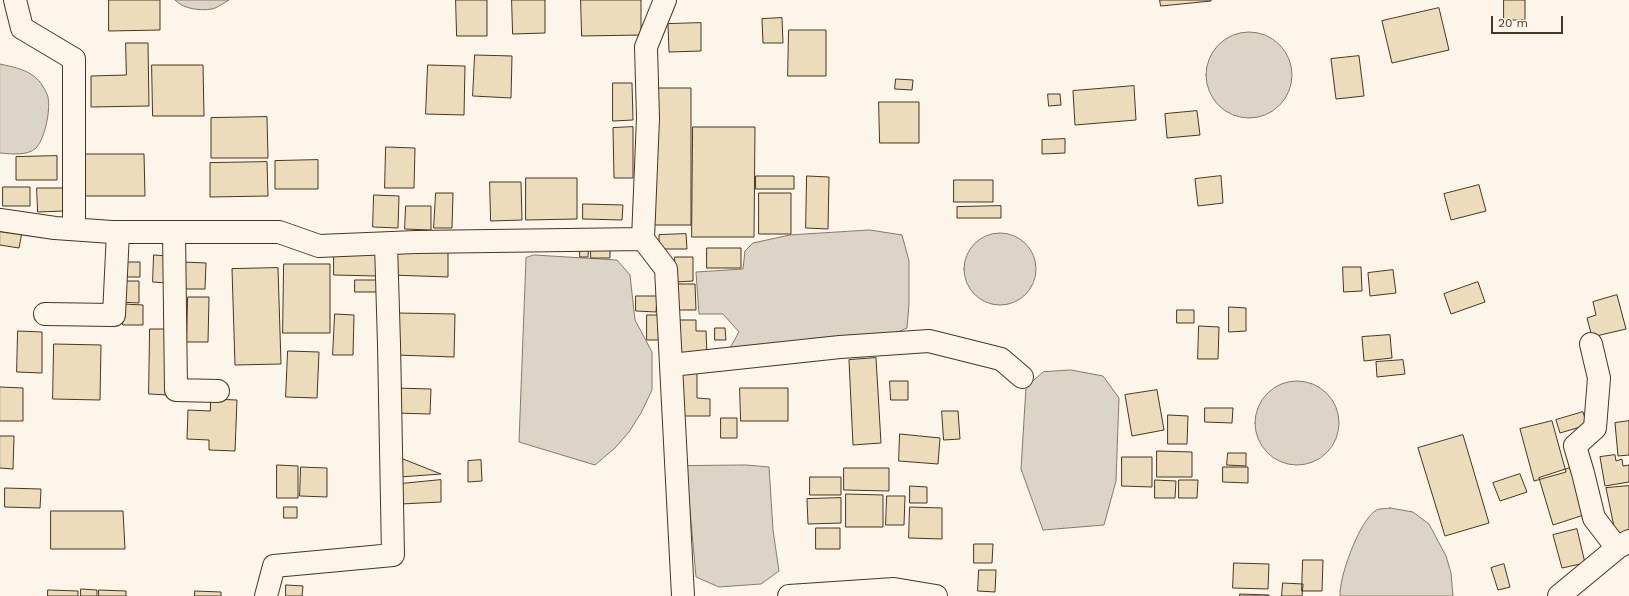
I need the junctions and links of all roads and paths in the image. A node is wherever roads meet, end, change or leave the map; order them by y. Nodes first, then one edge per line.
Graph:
1 (15, 0) edge
2 (665, 0) edge
3 (0, 220) edge
4 (74, 229) junction
5 (118, 232) junction
6 (174, 232) junction
7 (643, 239) junction
8 (386, 244) junction
9 (45, 314) dead end
10 (1591, 344) dead end
11 (671, 365) junction
12 (1022, 377) dead end
13 (218, 391) dead end
14 (1623, 544) edge
15 (266, 596) edge
16 (683, 596) edge
17 (789, 596) edge
18 (936, 596) edge
19 (1560, 596) edge

1 - 4 street
2 - 7 street
3 - 4 street
4 - 5 street
5 - 6 street
5 - 9 street
6 - 8 street
6 - 13 street
7 - 8 street
7 - 11 street
8 - 15 street
10 - 14 street
11 - 12 street
11 - 16 street
14 - 19 street
17 - 18 street

